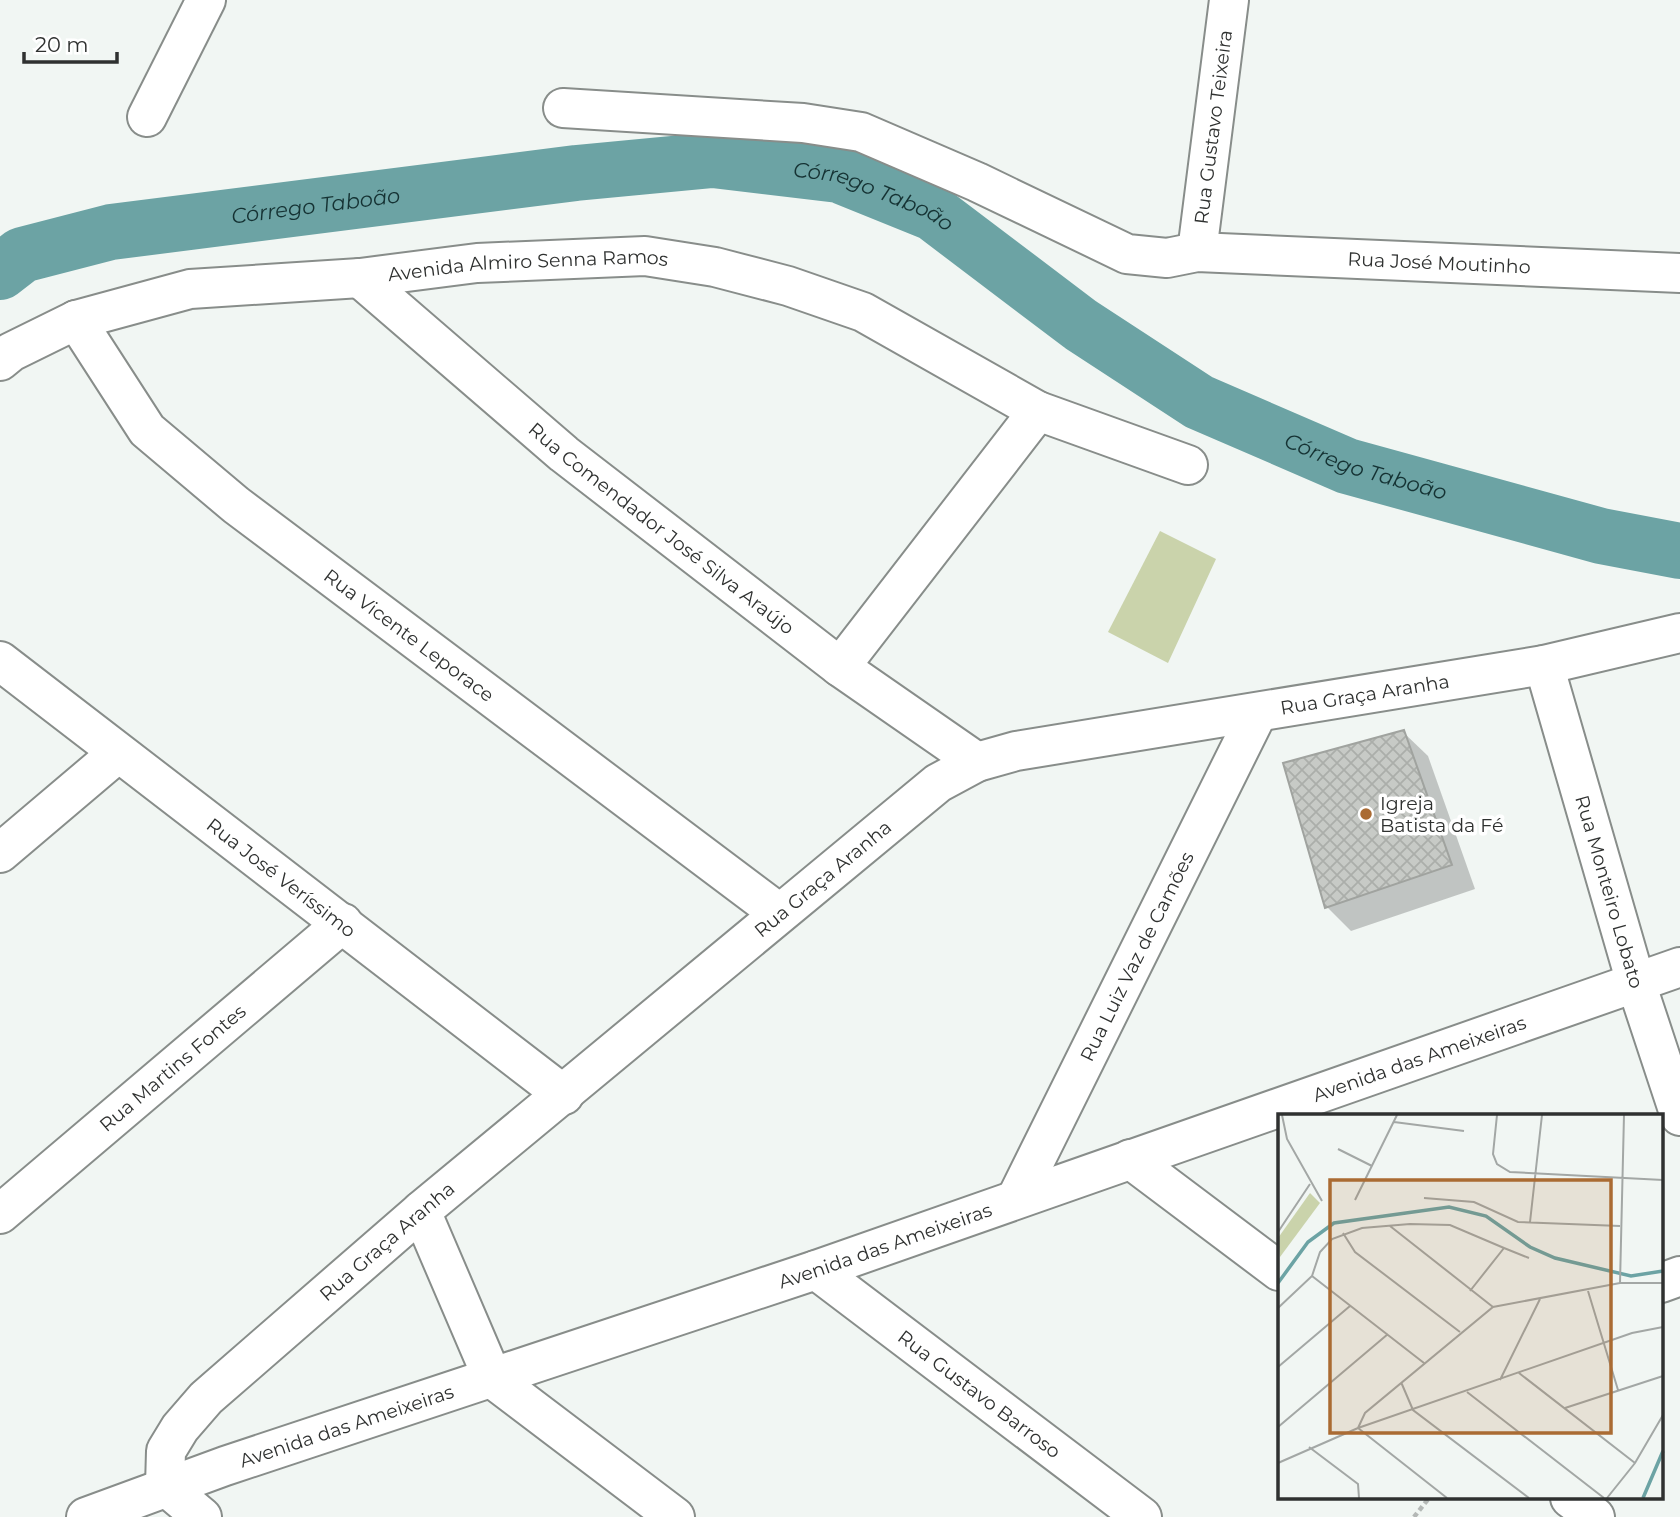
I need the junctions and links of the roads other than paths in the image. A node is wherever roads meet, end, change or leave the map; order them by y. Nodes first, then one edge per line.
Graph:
1 (206, 0) edge
2 (1229, 0) edge
3 (563, 108) dead end
4 (147, 117) dead end
5 (1197, 252) junction
6 (1680, 272) edge
7 (360, 278) junction
8 (76, 320) junction
9 (0, 362) edge
10 (1038, 411) junction
11 (1188, 465) dead end
12 (1680, 633) edge
13 (0, 661) edge
14 (1544, 665) junction
15 (840, 667) junction
16 (1257, 714) junction
17 (118, 753) junction
18 (976, 762) junction
19 (0, 853) edge
20 (779, 913) junction
21 (343, 923) junction
22 (1680, 967) edge
23 (1636, 983) junction
24 (564, 1095) junction
25 (1680, 1116) edge
26 (1130, 1159) junction
27 (1016, 1199) junction
28 (421, 1211) junction
29 (0, 1214) edge
30 (816, 1270) junction
31 (1278, 1270) edge
32 (1680, 1276) edge
33 (1662, 1283) edge
34 (493, 1378) junction
35 (165, 1486) junction
36 (1573, 1500) edge
37 (86, 1517) edge
38 (202, 1517) edge
39 (675, 1517) edge
40 (1142, 1517) edge
41 (1595, 1517) edge

1 - 4 street
2 - 5 street, Rua Gustavo Teixeira
3 - 5 street, Rua José Moutinho
5 - 6 street, Rua José Moutinho
7 - 8 street, Avenida Almiro Senna Ramos
7 - 10 street, Avenida Almiro Senna Ramos
7 - 15 street, Rua Comendador José Silva Araújo
8 - 9 street, Avenida Almiro Senna Ramos
8 - 20 street, Rua Vicente Leporace
10 - 11 street, Avenida Almiro Senna Ramos
10 - 15 street
12 - 14 street, Rua Graça Aranha
13 - 17 street, Rua José Veríssimo
14 - 16 street, Rua Graça Aranha
14 - 23 street, Rua Monteiro Lobato
15 - 18 street, Rua Comendador José Silva Araújo
16 - 18 street, Rua Graça Aranha
16 - 27 street, Rua Luiz Vaz de Camões
17 - 19 street
17 - 21 street, Rua José Veríssimo
18 - 20 street, Rua Graça Aranha
20 - 24 street, Rua Graça Aranha
21 - 24 street, Rua José Veríssimo
21 - 29 street, Rua Martins Fontes
22 - 23 street, Avenida das Ameixeiras
23 - 25 street, Rua Monteiro Lobato
23 - 26 street, Avenida das Ameixeiras
24 - 28 street, Rua Graça Aranha
26 - 27 street, Avenida das Ameixeiras
26 - 31 street
27 - 30 street, Avenida das Ameixeiras
28 - 34 street
28 - 35 street, Rua Graça Aranha
30 - 34 street, Avenida das Ameixeiras
30 - 40 street, Rua Gustavo Barroso
32 - 33 street
34 - 35 street, Avenida das Ameixeiras
34 - 39 street
35 - 37 street, Avenida das Ameixeiras
35 - 38 street
36 - 41 street

